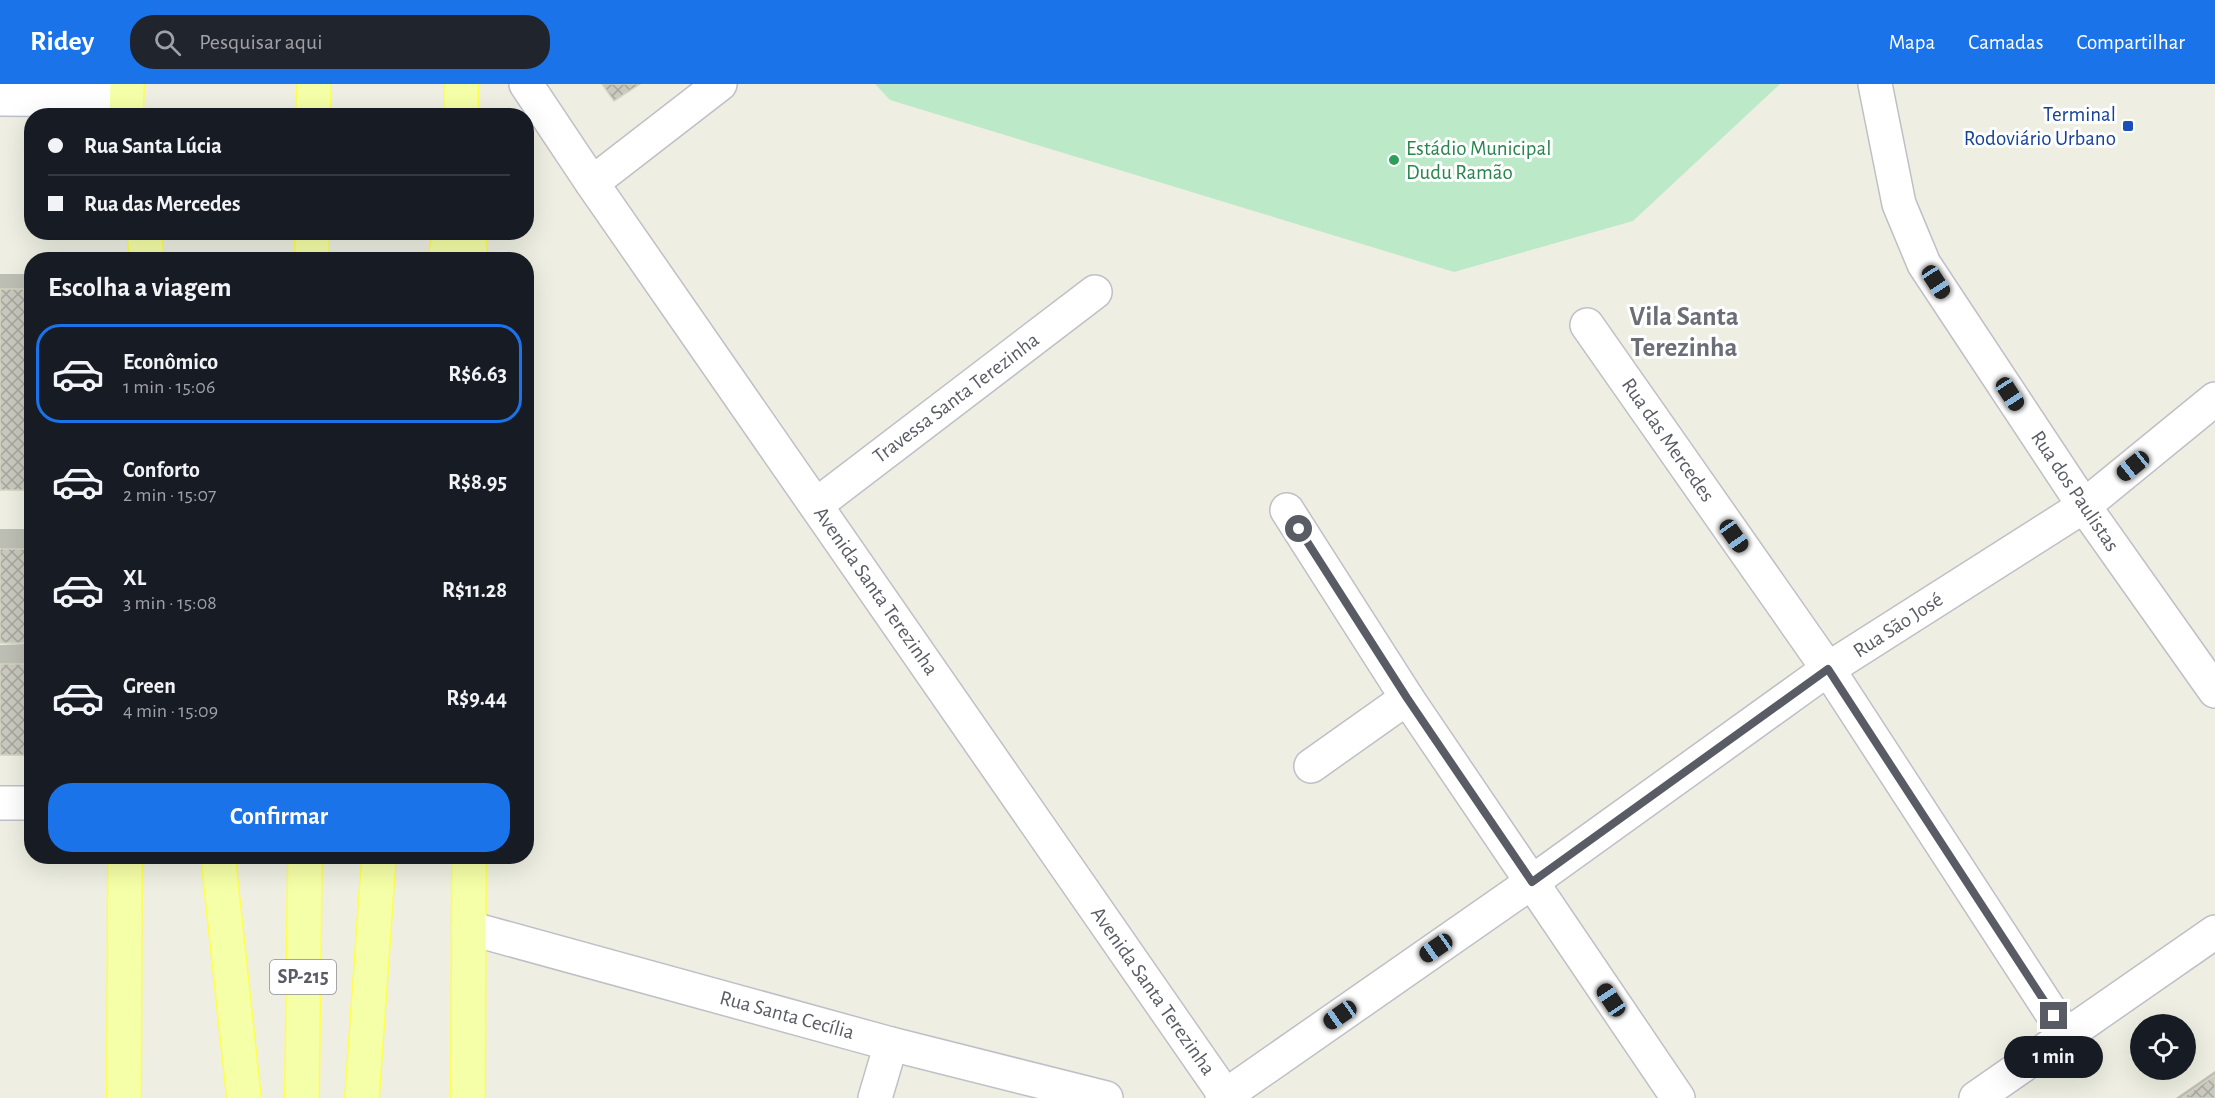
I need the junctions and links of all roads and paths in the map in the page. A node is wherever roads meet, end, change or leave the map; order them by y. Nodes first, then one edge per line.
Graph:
1 (314, 84) edge
2 (461, 84) edge
3 (526, 84) edge
4 (720, 84) edge
5 (1875, 84) edge
6 (0, 99) edge
7 (127, 104) edge
8 (313, 108) edge
9 (461, 108) edge
10 (592, 183) junction
11 (1095, 292) dead end
12 (1587, 325) dead end
13 (2215, 399) edge
14 (816, 505) junction
15 (2084, 506) junction
16 (1287, 510) dead end
17 (1828, 669) junction
18 (2215, 691) edge
19 (1407, 698) junction
20 (1311, 766) dead end
21 (0, 803) edge
22 (24, 803) edge
23 (125, 864) edge
24 (219, 864) edge
25 (305, 864) edge
26 (378, 864) edge
27 (469, 864) edge
28 (1532, 882) junction
29 (469, 928) junction
30 (2215, 932) edge
31 (2066, 1035) junction
32 (891, 1044) junction
33 (1224, 1097) edge
34 (124, 1098) edge
35 (244, 1098) edge
36 (302, 1098) edge
37 (362, 1098) edge
38 (468, 1098) edge
39 (874, 1098) edge
40 (1106, 1098) edge
41 (1678, 1098) edge
42 (1976, 1098) edge

1 - 8 main road
2 - 9 main road
3 - 10 street, Avenida Santa Terezinha
4 - 10 street
5 - 15 street, Rua dos Paulistas
6 - 7 street
10 - 14 street, Avenida Santa Terezinha
11 - 14 street, Travessa Santa Terezinha
12 - 17 street, Rua das Mercedes
13 - 15 street, Rua São José
14 - 33 street, Avenida Santa Terezinha
15 - 17 street, Rua São José
15 - 18 street, Rua dos Paulistas
16 - 19 street
17 - 28 street, Rua São José
17 - 31 street, Rua das Mercedes
19 - 20 street
19 - 28 street
21 - 22 street
23 - 34 main road
24 - 35 main road
25 - 36 main road, SP-215
26 - 37 main road
27 - 29 main road
28 - 33 street, Rua São José
28 - 41 street
29 - 32 street, Rua Santa Cecília
29 - 38 main road
30 - 31 street
31 - 42 street
32 - 39 street
32 - 40 street, Rua Santa Cecília

